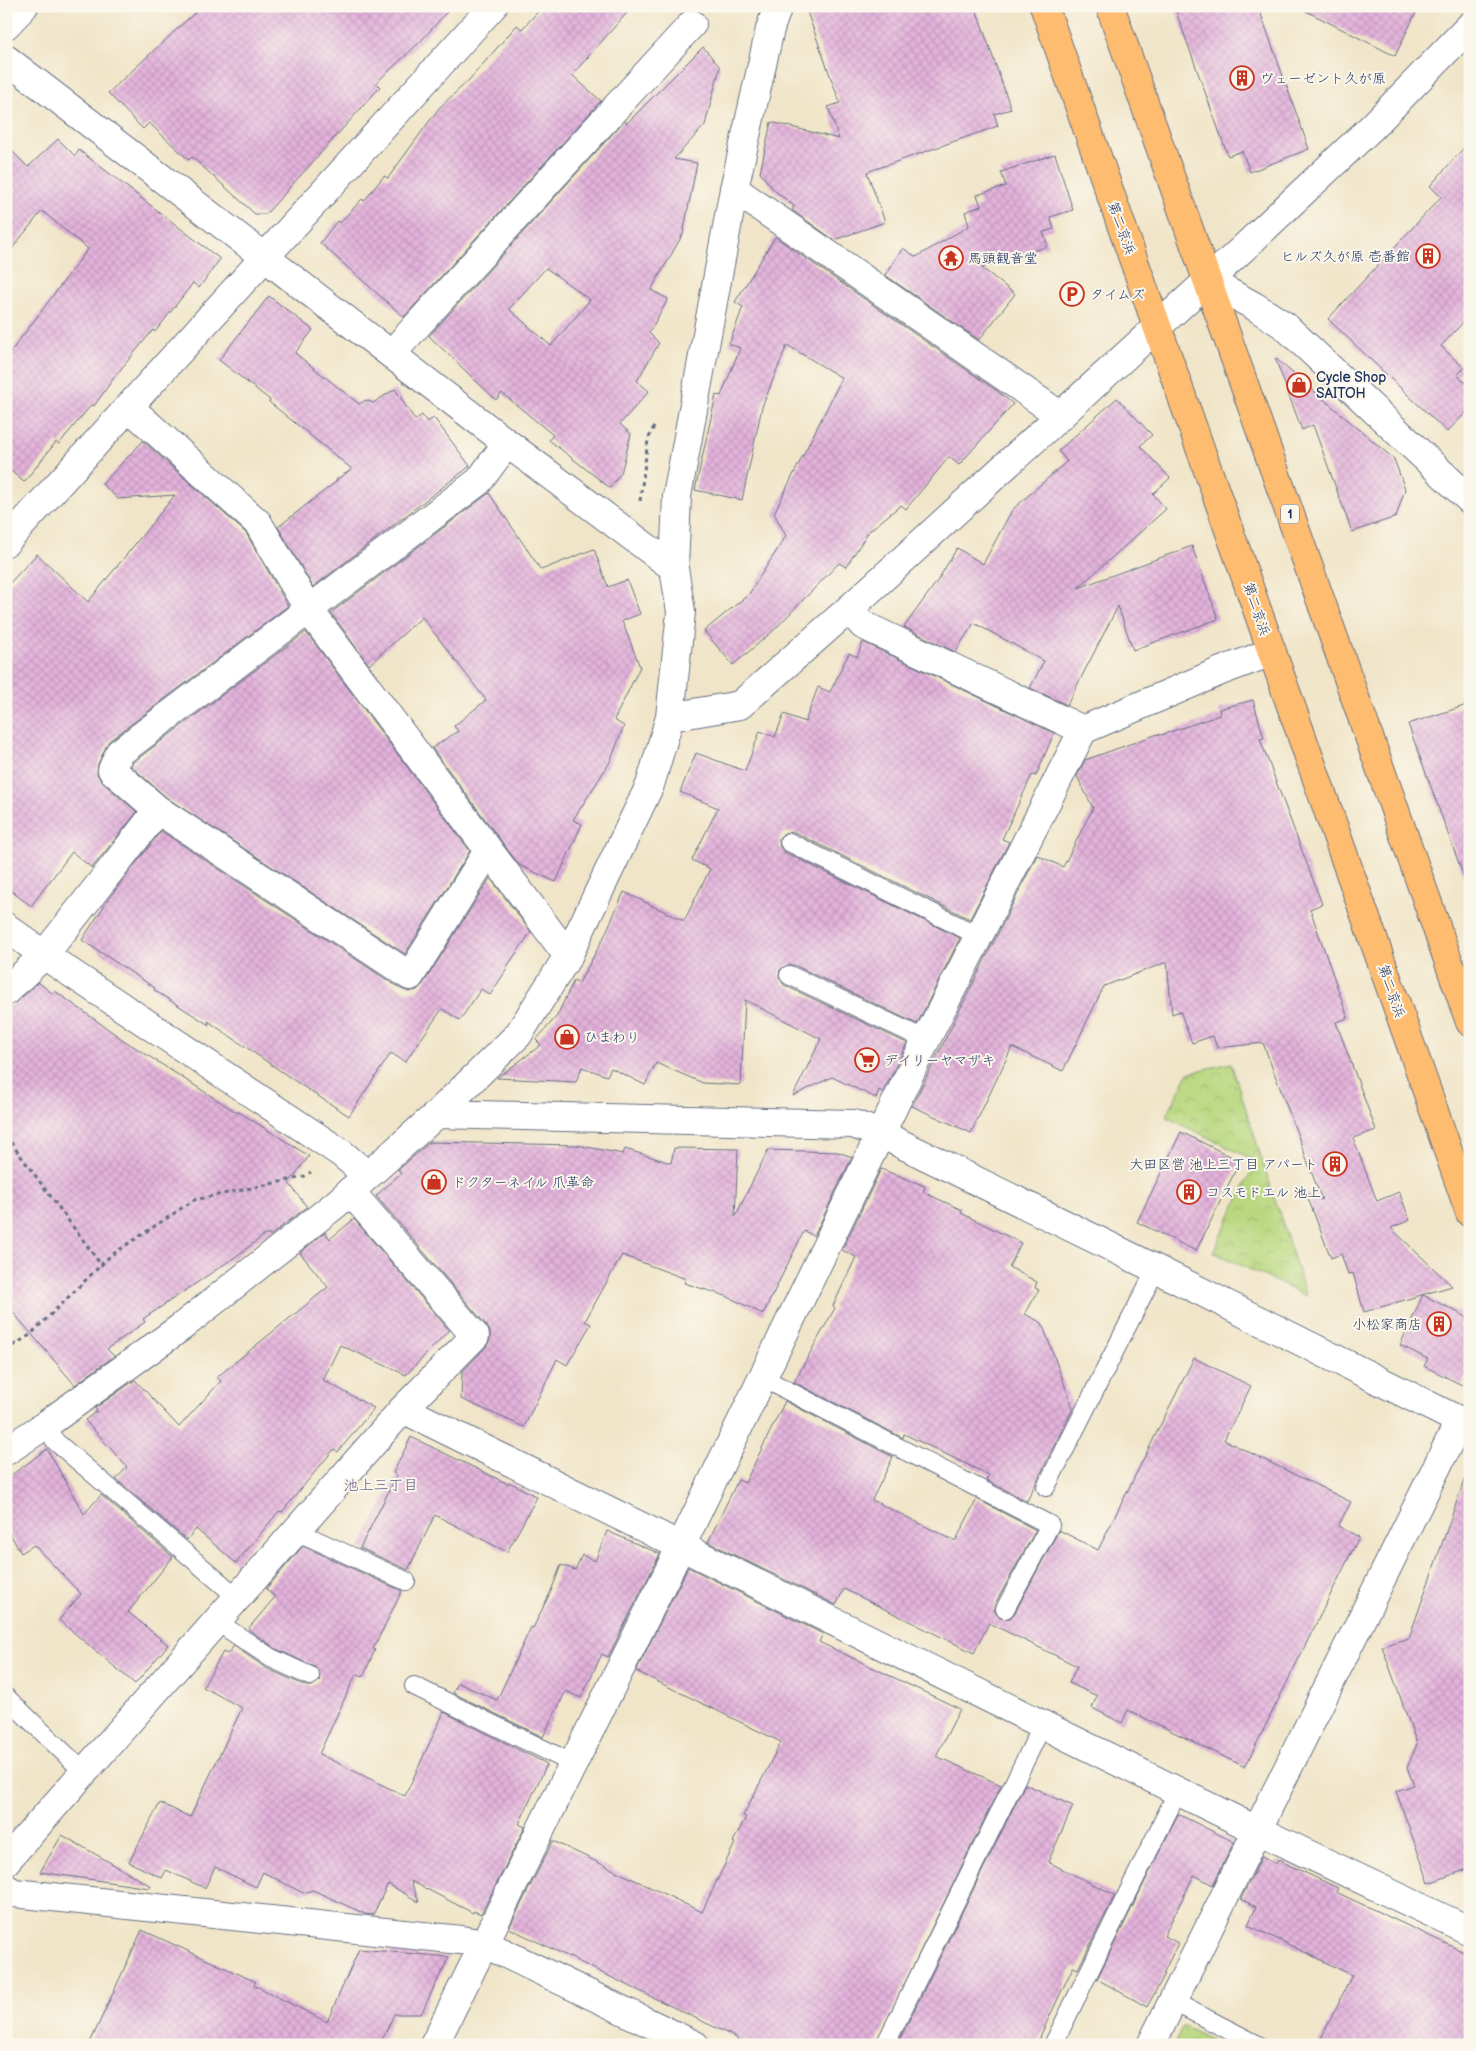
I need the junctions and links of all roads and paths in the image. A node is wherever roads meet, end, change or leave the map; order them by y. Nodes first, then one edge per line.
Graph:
1 (24, 6) edge
2 (494, 6) edge
3 (778, 6) edge
4 (1044, 6) edge
5 (1110, 6) edge
6 (692, 24) dead end
7 (6, 25) edge
8 (1470, 26) edge
9 (6, 59) edge
10 (734, 190) junction
11 (265, 257) junction
12 (1208, 281) junction
13 (1157, 327) junction
14 (391, 354) junction
15 (130, 408) junction
16 (1061, 416) junction
17 (656, 422) dead end
18 (507, 443) junction
19 (1470, 500) edge
20 (6, 542) edge
21 (645, 547) junction
22 (674, 568) junction
23 (849, 609) junction
24 (309, 610) junction
25 (1272, 652) junction
26 (670, 716) junction
27 (1083, 730) junction
28 (158, 810) junction
29 (788, 842) dead end
30 (488, 850) junction
31 (6, 927) edge
32 (979, 936) junction
33 (44, 955) junction
34 (568, 956) junction
35 (789, 975) dead end
36 (6, 991) edge
37 (1470, 1022) edge
38 (926, 1040) junction
39 (437, 1114) junction
40 (881, 1134) junction
41 (6, 1136) edge
42 (341, 1153) junction
43 (358, 1183) junction
44 (1470, 1213) edge
45 (102, 1266) junction
46 (1156, 1269) junction
47 (6, 1350) edge
48 (763, 1378) junction
49 (404, 1409) junction
50 (1465, 1423) edge
51 (44, 1426) junction
52 (6, 1451) edge
53 (1046, 1487) dead end
54 (296, 1531) junction
55 (681, 1546) junction
56 (406, 1581) dead end
57 (237, 1597) junction
58 (1005, 1609) dead end
59 (216, 1621) junction
60 (310, 1676) dead end
61 (414, 1686) dead end
62 (6, 1697) edge
63 (1043, 1724) junction
64 (574, 1764) junction
65 (84, 1772) junction
66 (1178, 1791) junction
67 (1258, 1830) junction
68 (6, 1861) edge
69 (6, 1888) edge
70 (1470, 1931) edge
71 (485, 1944) junction
72 (1172, 2001) junction
73 (434, 2045) edge
74 (695, 2045) edge
75 (885, 2045) edge
76 (1053, 2045) edge
77 (1150, 2045) edge
78 (1258, 2045) edge

1 - 7 street
2 - 11 street
3 - 10 street
4 - 13 highway, 第二京浜
5 - 12 highway, 1
6 - 14 street
8 - 12 street
9 - 11 street
10 - 16 street
10 - 22 street
11 - 14 street
11 - 15 street
12 - 13 street
12 - 19 street
12 - 37 highway, 1
13 - 16 street
13 - 25 highway, 第二京浜
14 - 18 street
15 - 20 street
15 - 24 street
16 - 23 street
17 - 21 path
18 - 21 street
18 - 24 street
21 - 22 street
22 - 26 street
23 - 26 street
23 - 27 street
24 - 28 street
24 - 30 street
25 - 27 street
25 - 44 highway, 第二京浜
26 - 34 street
27 - 32 street
28 - 30 street
28 - 33 street
29 - 32 lane
30 - 34 street
31 - 33 street
32 - 38 street
33 - 36 street
33 - 42 street
34 - 39 street
35 - 38 lane
38 - 40 street
39 - 40 street
39 - 43 street
40 - 46 street
40 - 48 street
41 - 45 path
42 - 43 street
42 - 45 path
43 - 49 street
43 - 51 street
45 - 47 path
46 - 50 street
46 - 53 lane
48 - 55 street
48 - 58 lane
49 - 54 street
49 - 55 street
50 - 67 street
51 - 52 street
51 - 57 lane
54 - 56 lane
54 - 57 street
55 - 63 street
55 - 64 street
57 - 59 street
59 - 60 lane
59 - 65 street
61 - 64 lane
62 - 65 lane
63 - 66 street
63 - 75 lane
64 - 71 street
65 - 68 street
66 - 67 street
66 - 76 lane
67 - 70 street
67 - 72 street
69 - 71 street
71 - 73 street
71 - 74 street
72 - 77 street
72 - 78 lane

